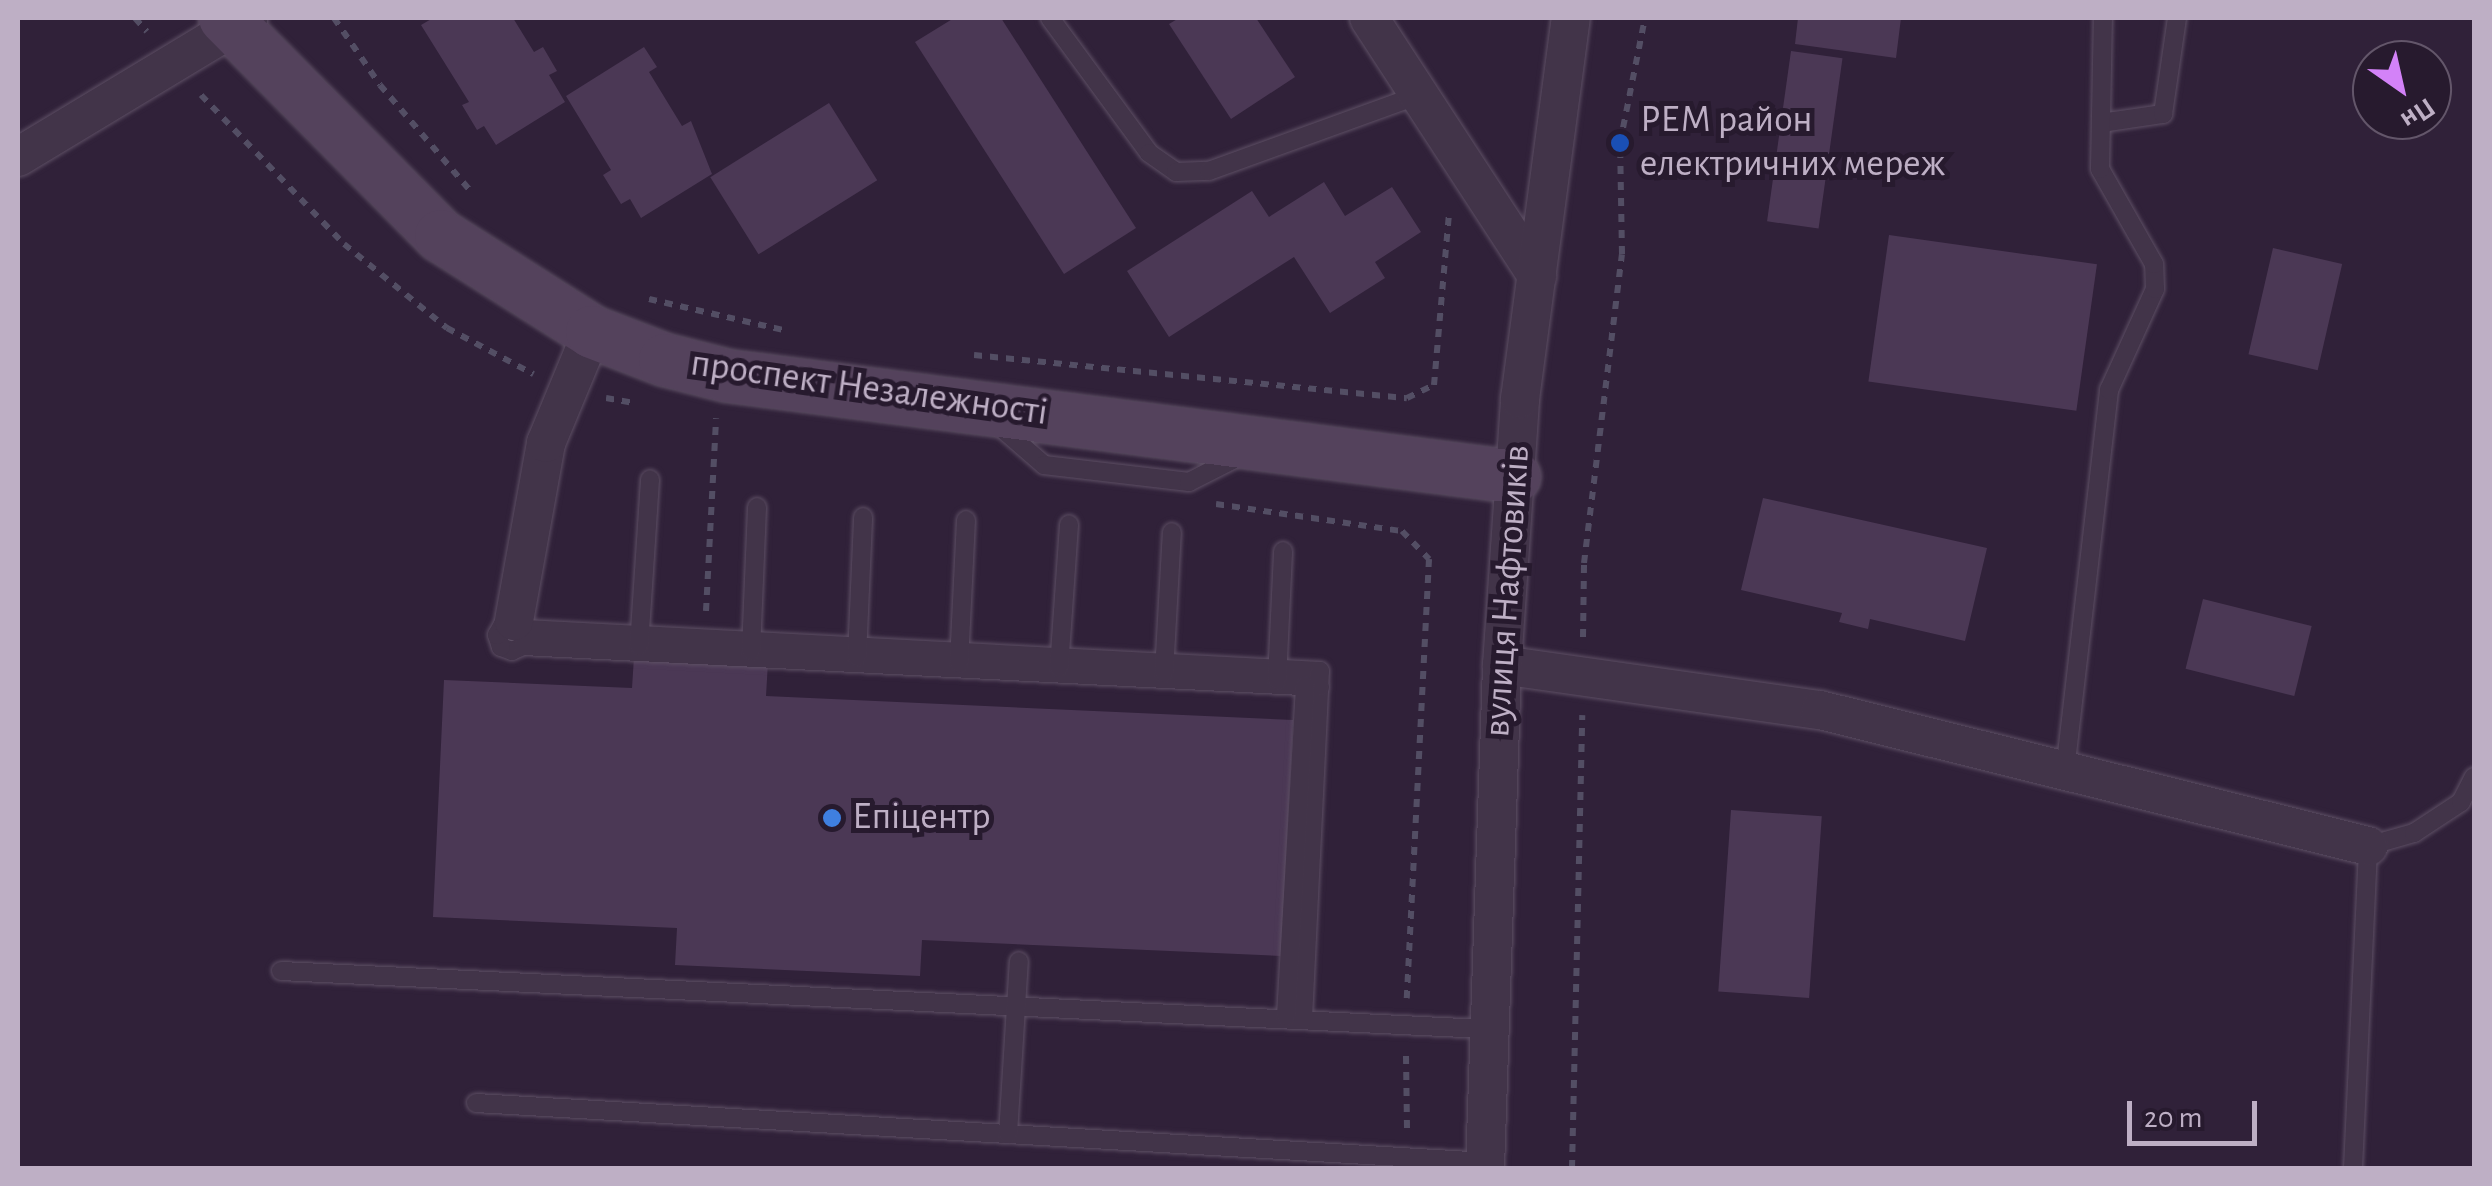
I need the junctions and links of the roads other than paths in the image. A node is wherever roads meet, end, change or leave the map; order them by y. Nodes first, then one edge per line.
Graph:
1 (1050, 18) edge
2 (1369, 18) edge
3 (1570, 18) edge
4 (2104, 18) edge
5 (2177, 18) edge
6 (235, 21) edge
7 (1419, 95) junction
8 (2101, 123) junction
9 (18, 157) edge
10 (1538, 276) junction
11 (592, 332) junction
12 (1514, 477) junction
13 (650, 479) dead end
14 (758, 507) dead end
15 (863, 517) dead end
16 (966, 520) dead end
17 (1069, 524) dead end
18 (1172, 532) dead end
19 (1283, 551) dead end
20 (521, 632) joint
21 (639, 643) junction
22 (751, 649) junction
23 (858, 654) junction
24 (959, 660) junction
25 (1060, 665) junction
26 (1502, 665) junction
27 (1164, 671) junction
28 (1277, 677) junction
29 (2065, 771) junction
30 (2474, 777) edge
31 (2368, 846) junction
32 (1019, 961) dead end
33 (281, 971) dead end
34 (1016, 1004) junction
35 (1294, 1016) junction
36 (1486, 1029) junction
37 (476, 1103) dead end
38 (1008, 1134) junction
39 (1486, 1165) edge
40 (2353, 1168) edge

1 - 7 lane
2 - 7 street
3 - 10 street, вулиця Нафтовиків
4 - 8 lane
5 - 8 lane
6 - 9 street
6 - 11 main road, проспект Незалежності
7 - 10 street
8 - 29 lane
10 - 12 street, вулиця Нафтовиків
11 - 12 main road, проспект Незалежності
11 - 20 street
12 - 26 street, вулиця Нафтовиків
13 - 21 lane
14 - 22 lane
15 - 23 lane
16 - 24 lane
17 - 25 lane
18 - 27 lane
19 - 28 lane
20 - 21 lane
21 - 22 lane
21 - 22 lane
22 - 23 lane
23 - 24 lane
24 - 25 lane
25 - 27 lane
26 - 29 street
26 - 36 street, вулиця Нафтовиків
27 - 28 lane
28 - 35 lane
29 - 31 street
30 - 31 lane
31 - 40 lane
32 - 34 lane
33 - 34 lane
34 - 35 lane
34 - 38 lane
35 - 36 lane
36 - 39 street, вулиця Нафтовиків
37 - 38 lane
38 - 39 lane

